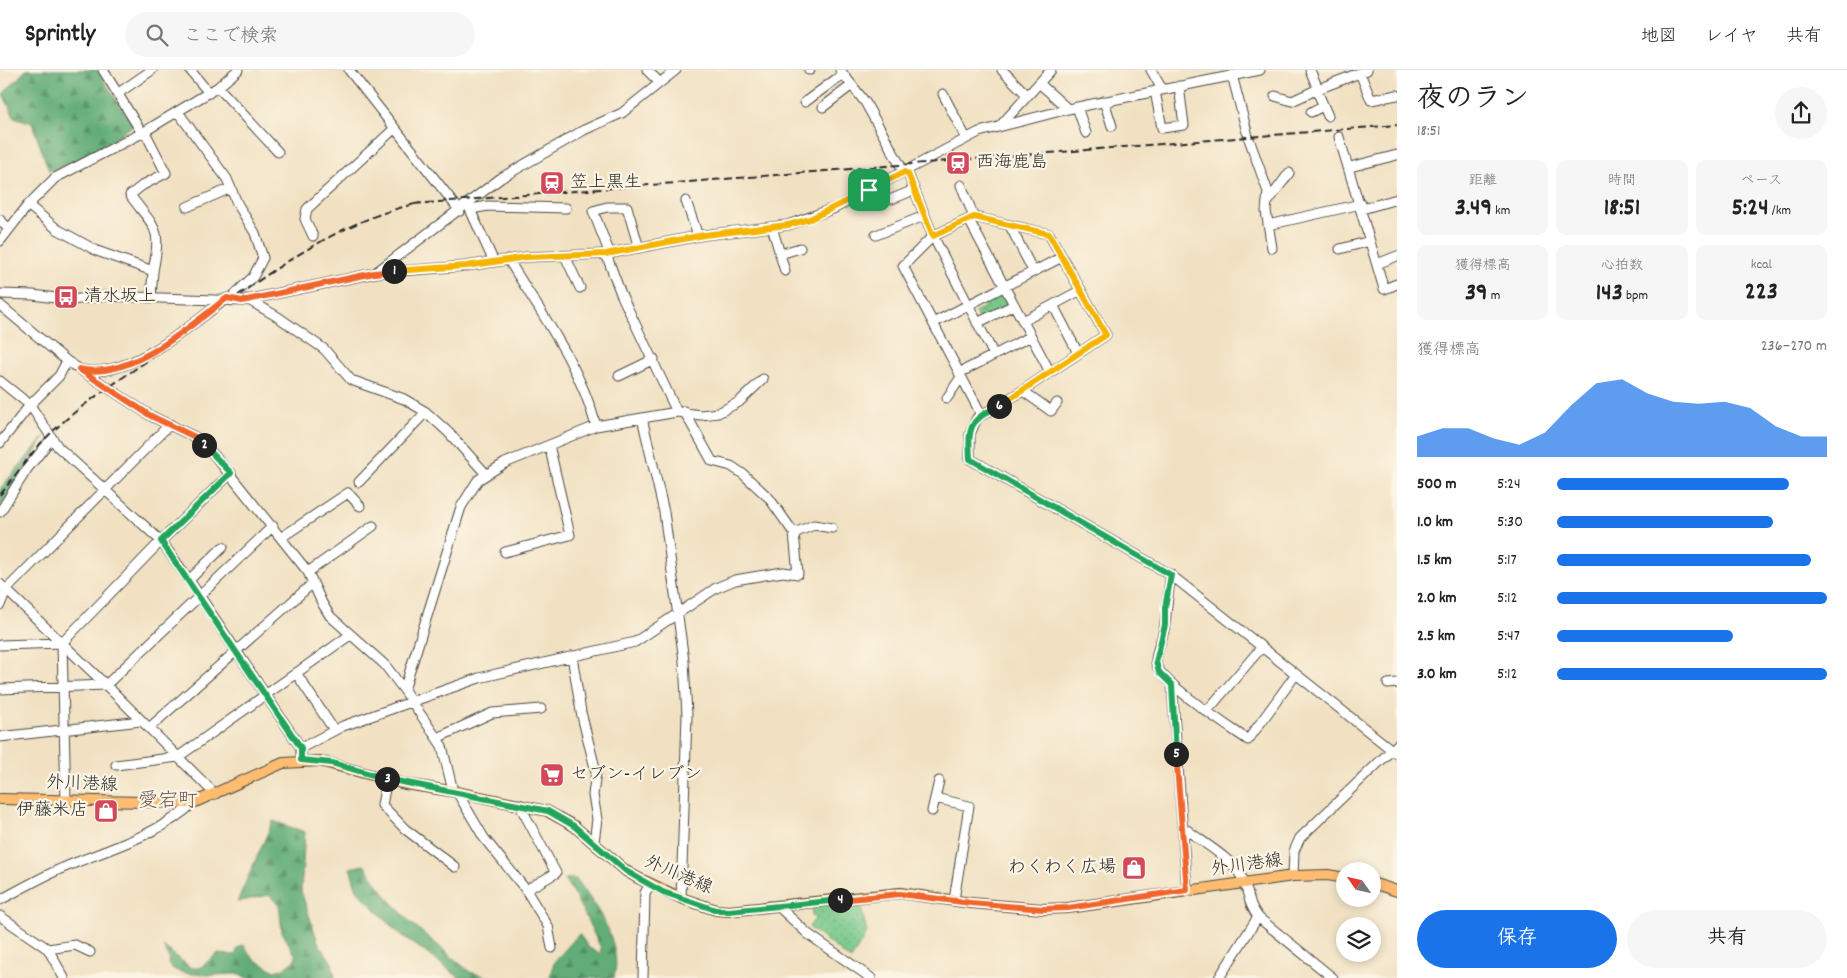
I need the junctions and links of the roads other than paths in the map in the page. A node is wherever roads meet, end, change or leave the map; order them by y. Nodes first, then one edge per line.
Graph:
1 (103, 70) edge
2 (152, 70) edge
3 (190, 70) edge
4 (238, 70) edge
5 (349, 70) edge
6 (646, 70) edge
7 (676, 70) edge
8 (1002, 70) edge
9 (1052, 70) edge
10 (1151, 70) edge
11 (1260, 70) edge
12 (1310, 70) edge
13 (1363, 71) edge
14 (842, 72) edge
15 (1225, 74) edge
16 (1039, 82) junction
17 (660, 83) junction
18 (852, 85) junction
19 (1179, 86) junction
20 (218, 87) junction
21 (1318, 89) junction
22 (1159, 90) junction
23 (209, 93) junction
24 (117, 94) junction
25 (943, 94) dead end
26 (1027, 95) junction
27 (1397, 95) edge
28 (1275, 96) dead end
29 (1104, 101) junction
30 (805, 102) dead end
31 (1323, 106) junction
32 (823, 107) dead end
33 (1077, 107) junction
34 (1068, 109) junction
35 (178, 112) junction
36 (1311, 112) dead end
37 (1328, 116) dead end
38 (1000, 126) junction
39 (1112, 126) dead end
40 (394, 129) junction
41 (143, 132) junction
42 (1086, 133) dead end
43 (1340, 137) dead end
44 (966, 138) junction
45 (278, 152) dead end
46 (1397, 155) edge
47 (1350, 167) junction
48 (904, 172) junction
49 (1289, 173) dead end
50 (961, 185) dead end
51 (231, 188) junction
52 (914, 190) junction
53 (892, 199) dead end
54 (1397, 199) edge
55 (686, 201) dead end
56 (28, 204) junction
57 (1267, 204) junction
58 (1361, 206) junction
59 (187, 207) dead end
60 (469, 207) junction
61 (566, 208) dead end
62 (460, 211) junction
63 (924, 216) junction
64 (971, 219) junction
65 (0, 220) edge
66 (1268, 225) junction
67 (1010, 226) junction
68 (772, 227) junction
69 (9, 229) junction
70 (876, 235) dead end
71 (313, 236) dead end
72 (698, 236) junction
73 (933, 236) junction
74 (0, 241) edge
75 (1370, 241) junction
76 (639, 248) junction
77 (800, 248) dead end
78 (1272, 248) dead end
79 (1340, 249) dead end
80 (608, 254) junction
81 (780, 254) junction
82 (565, 256) junction
83 (1397, 256) edge
84 (1062, 258) junction
85 (508, 259) junction
86 (494, 262) junction
87 (1377, 264) junction
88 (153, 271) junction
89 (785, 271) dead end
90 (1033, 272) junction
91 (374, 273) junction
92 (1397, 284) edge
93 (1004, 286) junction
94 (580, 288) dead end
95 (1081, 290) junction
96 (0, 294) edge
97 (151, 297) junction
98 (229, 299) junction
99 (247, 300) junction
100 (0, 305) edge
101 (968, 305) junction
102 (1014, 305) junction
103 (1053, 305) junction
104 (1023, 321) junction
105 (933, 323) junction
106 (977, 323) junction
107 (1031, 336) junction
108 (1078, 353) junction
109 (994, 355) junction
110 (654, 359) junction
111 (67, 361) junction
112 (79, 369) junction
113 (1050, 372) junction
114 (960, 375) junction
115 (619, 376) dead end
116 (763, 379) dead end
117 (0, 381) edge
118 (1023, 391) junction
119 (947, 398) dead end
120 (1057, 403) dead end
121 (30, 405) junction
122 (680, 411) junction
123 (426, 412) junction
124 (981, 414) junction
125 (642, 418) junction
126 (170, 424) junction
127 (596, 426) junction
128 (52, 438) junction
129 (0, 443) edge
130 (549, 445) junction
131 (231, 473) junction
132 (486, 474) junction
133 (359, 482) dead end
134 (106, 490) junction
135 (360, 506) dead end
136 (0, 512) edge
137 (273, 526) junction
138 (373, 526) dead end
139 (832, 528) dead end
140 (794, 533) junction
141 (282, 538) junction
142 (161, 541) junction
143 (223, 547) dead end
144 (505, 552) dead end
145 (308, 572) junction
146 (1171, 575) junction
147 (189, 580) junction
148 (313, 583) junction
149 (3, 587) edge
150 (199, 594) junction
151 (0, 605) edge
152 (677, 615) junction
153 (350, 635) junction
154 (62, 643) junction
155 (0, 645) edge
156 (1261, 648) junction
157 (235, 650) junction
158 (572, 656) junction
159 (296, 673) junction
160 (1296, 674) junction
161 (106, 685) junction
162 (1172, 685) junction
163 (64, 688) junction
164 (0, 689) edge
165 (404, 690) junction
166 (265, 695) junction
167 (411, 701) junction
168 (541, 709) dead end
169 (1207, 711) junction
170 (141, 721) junction
171 (149, 728) junction
172 (64, 730) junction
173 (334, 730) junction
174 (0, 737) edge
175 (437, 738) junction
176 (301, 748) junction
177 (1395, 750) edge
178 (178, 757) junction
179 (301, 760) junction
180 (116, 765) dead end
181 (387, 779) junction
182 (939, 781) dead end
183 (455, 791) junction
184 (215, 794) junction
185 (935, 798) junction
186 (0, 799) edge
187 (66, 801) junction
188 (193, 803) junction
189 (518, 804) junction
190 (932, 811) dead end
191 (1184, 831) junction
192 (594, 842) junction
193 (454, 867) dead end
194 (1293, 876) junction
195 (1336, 876) edge
196 (1243, 882) junction
197 (650, 884) junction
198 (1381, 887) edge
199 (526, 890) junction
200 (1187, 890) junction
201 (1397, 891) edge
202 (681, 898) junction
203 (0, 900) edge
204 (954, 900) junction
205 (779, 907) junction
206 (0, 916) edge
207 (1258, 917) junction
208 (552, 948) dead end
209 (48, 950) junction
210 (90, 952) dead end
211 (64, 978) edge
212 (643, 978) edge
213 (871, 978) edge
214 (1219, 978) edge
215 (1333, 978) edge

1 - 24 street
2 - 24 street
3 - 23 street
4 - 20 street
5 - 40 street
6 - 17 street
7 - 17 street
8 - 26 street
9 - 16 street
10 - 22 street
11 - 15 street
12 - 21 street
13 - 21 street
13 - 27 street
14 - 18 street
14 - 30 street
15 - 19 street
15 - 57 street
16 - 26 street
16 - 34 street
17 - 60 street
18 - 32 street
18 - 48 street
19 - 22 street
19 - 22 street
20 - 23 street
20 - 45 street
21 - 28 street
21 - 31 street
22 - 29 street
23 - 35 street
24 - 41 street
25 - 44 street
26 - 38 street
29 - 33 street
29 - 39 street
31 - 36 street
31 - 37 street
33 - 34 street
33 - 42 street
34 - 38 street
35 - 41 street
35 - 51 street
38 - 44 street
40 - 62 street
40 - 71 street
41 - 56 street
41 - 88 street
43 - 47 street
44 - 48 street
46 - 47 street
47 - 58 street
48 - 52 street
48 - 68 street
49 - 57 street
50 - 64 street
51 - 59 street
51 - 98 street
52 - 53 street
52 - 63 street
54 - 58 street
55 - 72 street
56 - 69 street
56 - 88 street
57 - 66 street
58 - 66 street
58 - 75 street
60 - 61 street
60 - 62 street
60 - 86 street
62 - 91 street
63 - 70 street
63 - 73 street
64 - 67 street
64 - 73 street
64 - 93 street
65 - 69 street
66 - 78 street
67 - 84 street
67 - 90 street
68 - 72 street
68 - 81 street
69 - 74 street
72 - 76 street
73 - 101 street
73 - 105 street
75 - 79 street
75 - 87 street
76 - 80 street
76 - 80 street
77 - 81 street
80 - 82 street
80 - 110 street
81 - 89 street
82 - 85 street
82 - 94 street
83 - 87 street
84 - 90 street
84 - 95 street
85 - 86 street
85 - 127 street
86 - 91 street
87 - 92 street
88 - 97 street
90 - 93 street
91 - 99 street
93 - 101 street
93 - 102 street
95 - 103 street
95 - 108 street
96 - 97 street
97 - 98 street
98 - 99 street
98 - 112 street
99 - 123 street
100 - 111 street
101 - 105 street
101 - 106 street
102 - 104 street
102 - 106 street
103 - 104 street
103 - 108 street
104 - 107 street
105 - 114 street
106 - 109 street
107 - 109 street
107 - 113 street
108 - 113 street
109 - 114 street
110 - 115 street
110 - 122 street
111 - 112 street
111 - 121 street
112 - 126 street
113 - 118 street
114 - 119 street
114 - 124 street
116 - 122 street
117 - 121 street
118 - 120 street
118 - 124 street
121 - 128 street
121 - 129 street
122 - 125 street
122 - 140 street
123 - 132 street
123 - 133 street
124 - 146 street
125 - 127 street
125 - 152 street
126 - 131 street
126 - 134 street
127 - 130 street
128 - 134 street
128 - 136 street
130 - 132 street
130 - 144 street
131 - 137 street
131 - 142 street
132 - 165 street
134 - 142 street
134 - 149 street
135 - 141 street
137 - 141 street
137 - 150 street
138 - 145 street
139 - 140 street
140 - 152 street
141 - 145 street
142 - 147 street
142 - 154 street
143 - 147 street
145 - 148 street
146 - 156 street
146 - 162 street
147 - 150 street
148 - 153 street
148 - 157 street
149 - 151 street
149 - 154 street
150 - 157 street
150 - 161 street
152 - 158 street
152 - 202 street
153 - 159 street
153 - 165 street
154 - 155 street
154 - 161 street
154 - 163 street
156 - 160 street
156 - 169 street
157 - 166 street
157 - 171 street
158 - 167 street
158 - 192 street
159 - 166 street
159 - 173 street
160 - 169 street
160 - 177 street
161 - 163 street
161 - 170 street
162 - 169 street
162 - 191 street
163 - 164 street
163 - 172 street
165 - 167 street
166 - 176 street
166 - 178 street
167 - 173 street
167 - 175 street
168 - 175 street
170 - 171 street
170 - 172 street
171 - 178 street
172 - 174 street
172 - 187 street
173 - 176 street
175 - 183 street
176 - 179 street
177 - 194 street
178 - 180 street
178 - 184 street
179 - 181 main road, 外川港線
179 - 184 main road, 外川港線
181 - 183 main road, 外川港線
181 - 193 street
182 - 185 street
183 - 189 main road, 外川港線
183 - 199 street
184 - 188 main road, 外川港線
185 - 190 street
185 - 204 street
186 - 187 main road, 外川港線
187 - 188 main road, 外川港線
188 - 203 street
189 - 192 main road, 外川港線
189 - 199 street
191 - 196 street
191 - 200 street
192 - 197 main road, 外川港線
194 - 195 main road, 外川港線
194 - 196 main road, 外川港線
196 - 200 main road, 外川港線
196 - 207 street
197 - 202 main road, 外川港線
197 - 212 street
198 - 201 main road
199 - 208 street
200 - 204 main road, 外川港線
202 - 205 main road, 外川港線
204 - 205 main road, 外川港線
205 - 213 street
206 - 209 street
207 - 214 street
207 - 215 street
209 - 210 street
209 - 211 street

